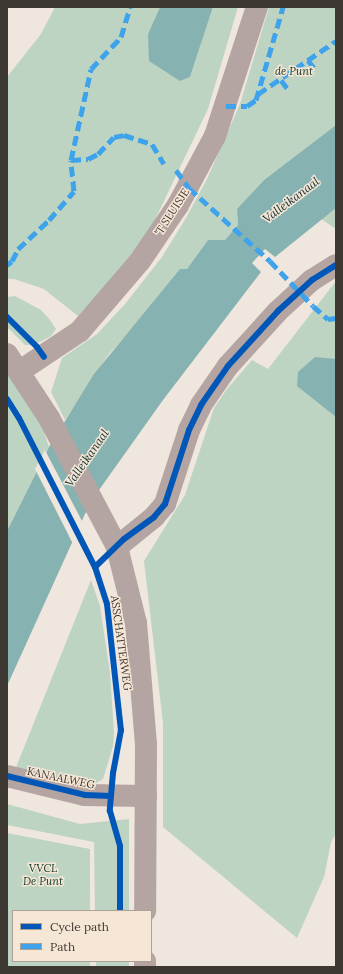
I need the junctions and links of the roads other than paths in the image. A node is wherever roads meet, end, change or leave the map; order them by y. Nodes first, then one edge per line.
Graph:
1 (257, 7) edge
2 (336, 265) edge
3 (13, 363) edge
4 (117, 547) junction
5 (7, 776) edge
6 (146, 796) junction
7 (145, 910) edge

1 - 3 street, 'T SLUISJE
2 - 4 street
3 - 4 street, ASSCHATTERWEG
4 - 6 street, ASSCHATTERWEG
5 - 6 street, KANAALWEG
6 - 7 street, ASSCHATTERWEG

